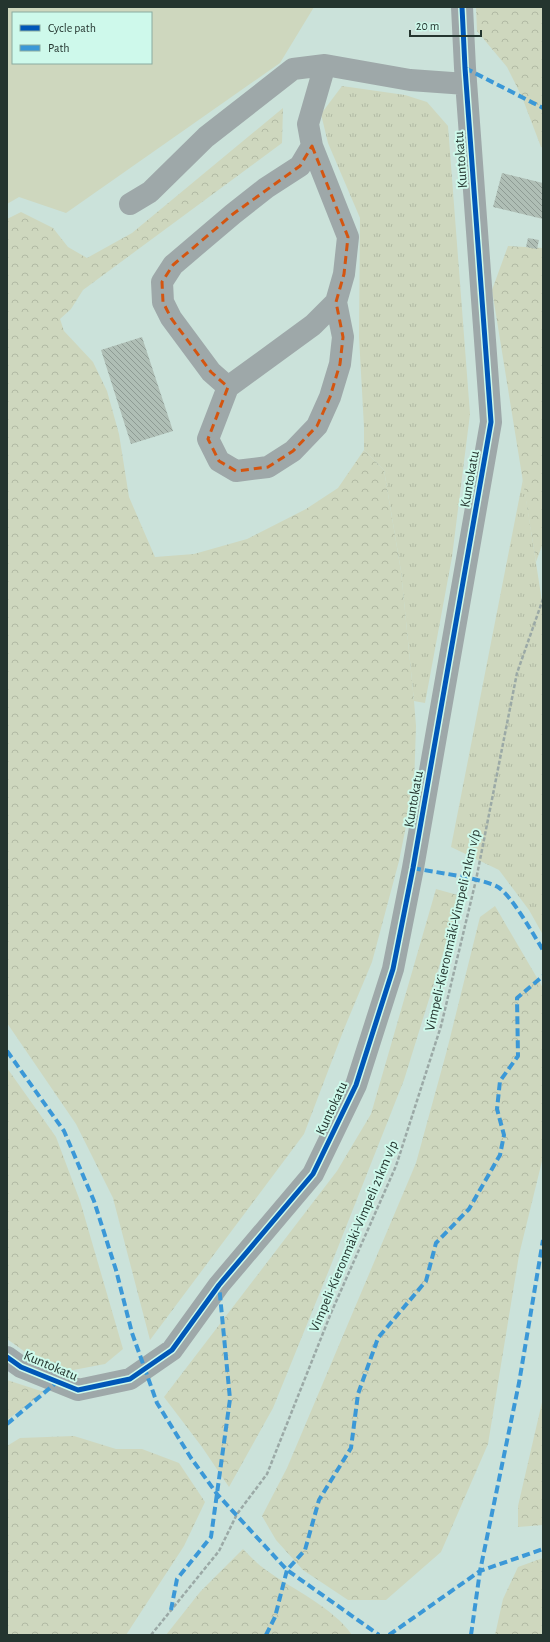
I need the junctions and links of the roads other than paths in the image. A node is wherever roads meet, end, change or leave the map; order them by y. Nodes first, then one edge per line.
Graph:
1 (462, 7) edge
2 (325, 65) junction
3 (466, 84) junction
4 (312, 146) junction
5 (130, 204) dead end
6 (336, 302) junction
7 (228, 387) junction
8 (7, 1357) edge

1 - 3 street, Kuntokatu
2 - 3 street
2 - 4 street
2 - 5 street
3 - 8 street, Kuntokatu
4 - 6 street
4 - 7 street
6 - 7 street
6 - 7 street

